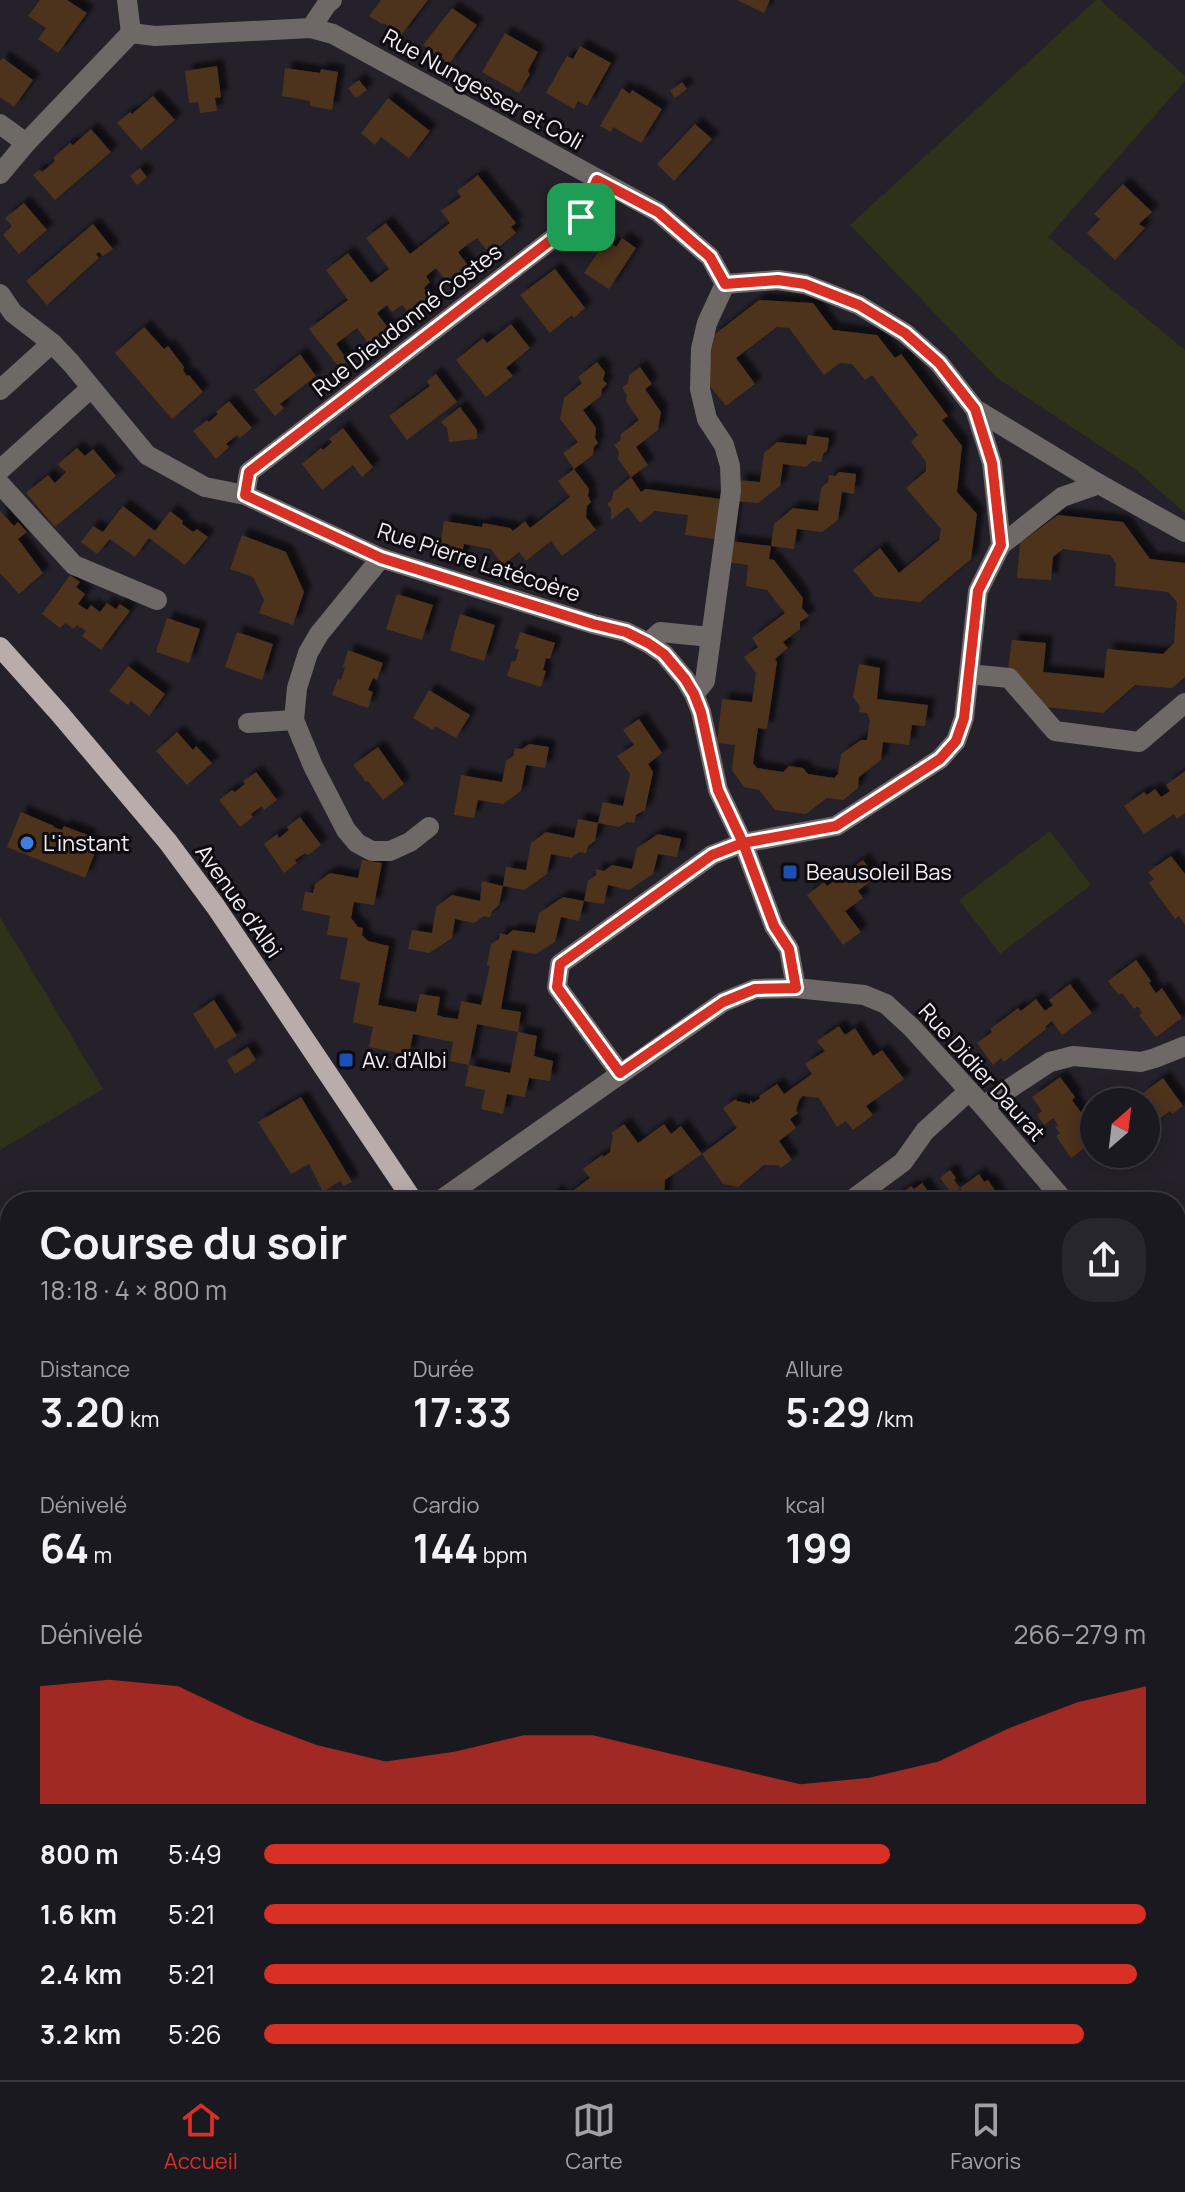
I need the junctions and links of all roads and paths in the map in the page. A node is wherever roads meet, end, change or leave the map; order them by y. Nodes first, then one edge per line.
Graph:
1 (127, 0) edge
2 (332, 0) edge
3 (311, 28) junction
4 (131, 33) junction
5 (0, 124) edge
6 (26, 143) junction
7 (0, 174) edge
8 (597, 180) junction
9 (725, 284) junction
10 (0, 294) edge
11 (52, 343) junction
12 (91, 388) junction
13 (0, 390) edge
14 (975, 409) junction
15 (0, 470) edge
16 (0, 484) edge
17 (1099, 484) junction
18 (245, 495) junction
19 (1185, 532) edge
20 (1001, 545) junction
21 (381, 558) junction
22 (157, 600) dead end
23 (710, 637) junction
24 (648, 643) junction
25 (0, 647) edge
26 (969, 674) junction
27 (694, 694) junction
28 (1185, 703) edge
29 (294, 720) junction
30 (248, 723) dead end
31 (429, 827) dead end
32 (743, 843) junction
33 (796, 988) junction
34 (1185, 1046) edge
35 (620, 1073) junction
36 (976, 1099) junction
37 (407, 1192) edge
38 (452, 1192) edge
39 (862, 1192) edge
40 (1056, 1192) edge

1 - 4 street
2 - 3 street
3 - 4 street, Rue Nungesser et Coli
3 - 8 street, Rue Nungesser et Coli
4 - 6 street
5 - 6 street
6 - 7 street
8 - 9 street, Rue Nungesser et Coli
8 - 18 street, Rue Dieudonné Costes
9 - 14 street
9 - 23 street
10 - 11 street, Rue Pierre Latécoère
11 - 12 street, Rue Pierre Latécoère
11 - 13 street
12 - 15 street
12 - 18 street, Rue Pierre Latécoère
14 - 17 street
14 - 20 street
16 - 22 street
17 - 19 street
17 - 20 street
18 - 21 street, Rue Pierre Latécoère
20 - 26 street
21 - 24 street, Rue Pierre Latécoère
21 - 29 street
23 - 24 street
23 - 27 street
24 - 27 street, Rue Pierre Latécoère
25 - 37 main road, Avenue d'Albi
26 - 28 street
26 - 32 street
27 - 32 street, Rue Pierre Latécoère
29 - 30 street
29 - 31 street
32 - 33 street, Rue Pierre Latécoère
32 - 35 street
33 - 35 street, Rue Didier Daurat
33 - 36 street, Rue Didier Daurat
34 - 36 street
35 - 38 street, Rue Didier Daurat
36 - 39 street
36 - 40 street, Rue Didier Daurat

